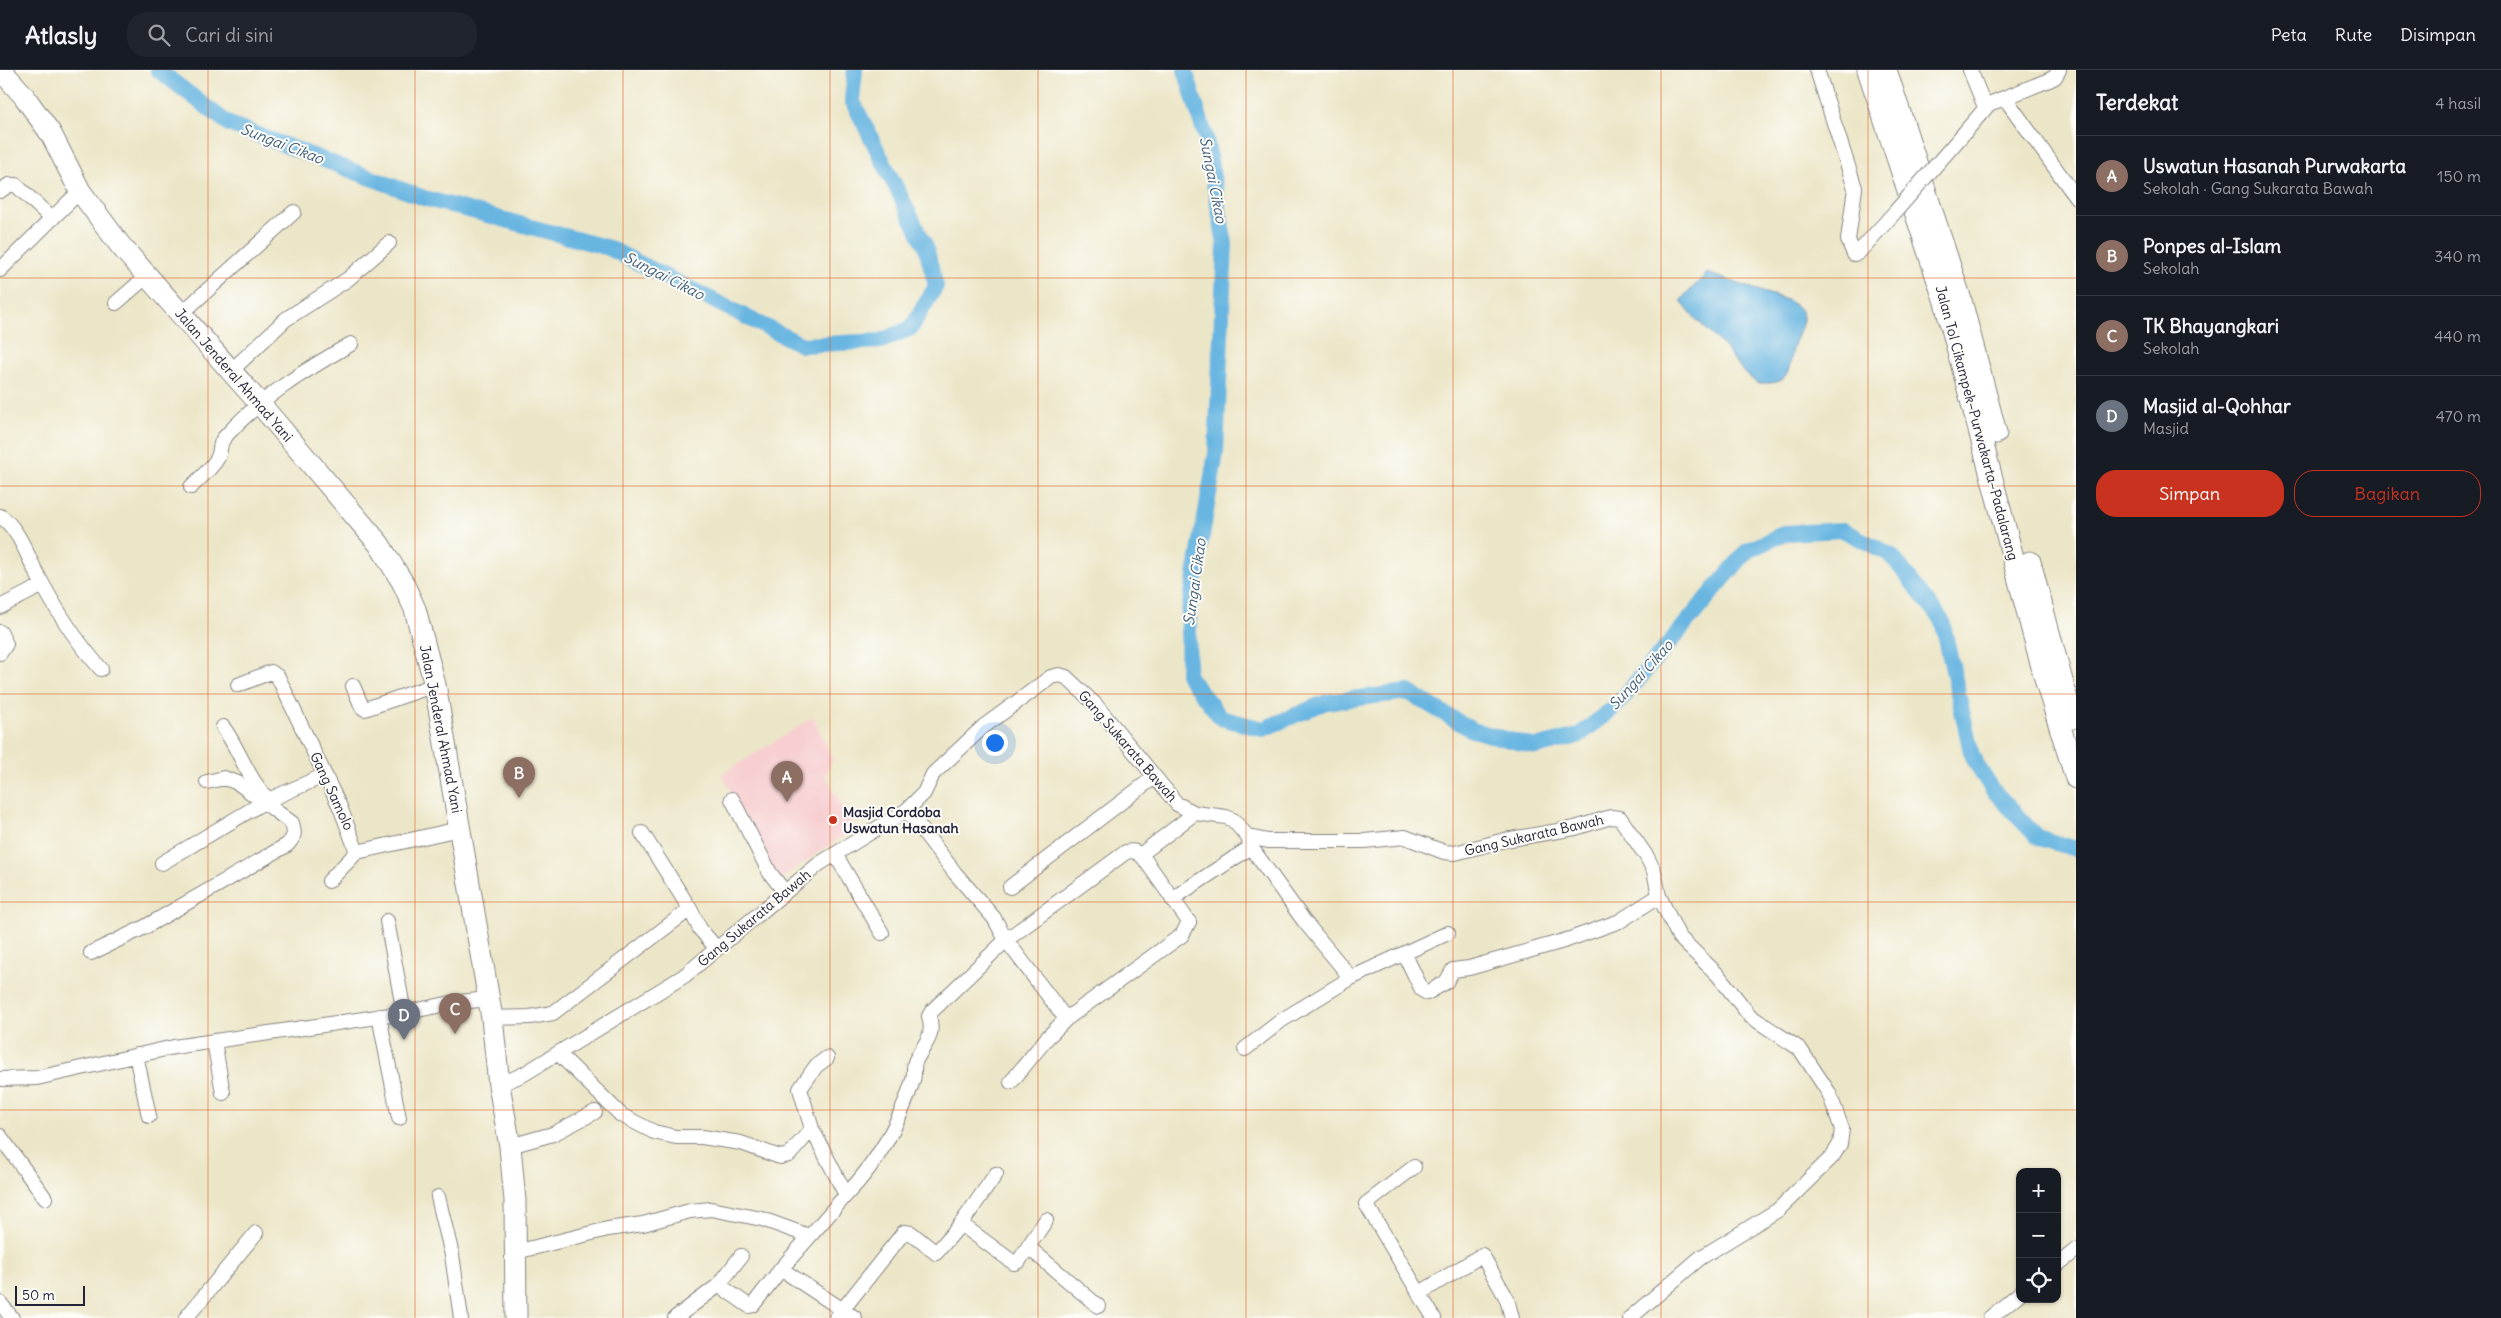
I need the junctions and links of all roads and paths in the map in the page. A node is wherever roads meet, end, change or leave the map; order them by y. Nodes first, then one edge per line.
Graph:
1 (1, 70) edge
2 (1817, 70) edge
3 (1868, 70) edge
4 (1886, 70) edge
5 (1970, 70) edge
6 (2059, 70) edge
7 (2005, 98) junction
8 (1985, 107) junction
9 (0, 191) edge
10 (80, 191) junction
11 (2076, 197) edge
12 (294, 212) dead end
13 (52, 219) junction
14 (389, 243) dead end
15 (0, 270) edge
16 (147, 276) junction
17 (116, 303) dead end
18 (182, 314) junction
19 (351, 344) dead end
20 (231, 371) junction
21 (260, 404) junction
22 (191, 487) dead end
23 (0, 516) edge
24 (43, 585) junction
25 (0, 607) edge
26 (0, 632) edge
27 (0, 654) edge
28 (101, 669) dead end
29 (435, 685) junction
30 (238, 686) dead end
31 (353, 686) dead end
32 (223, 727) dead end
33 (2076, 730) edge
34 (325, 775) junction
35 (1153, 778) junction
36 (2076, 778) edge
37 (207, 782) dead end
38 (732, 799) dead end
39 (266, 800) junction
40 (907, 810) junction
41 (1196, 813) junction
42 (460, 829) junction
43 (642, 833) dead end
44 (1250, 842) junction
45 (357, 852) junction
46 (835, 854) junction
47 (1140, 854) junction
48 (162, 863) dead end
49 (329, 881) dead end
50 (1010, 887) dead end
51 (784, 891) junction
52 (1659, 896) junction
53 (1172, 899) junction
54 (690, 909) junction
55 (387, 921) dead end
56 (882, 933) dead end
57 (1448, 933) dead end
58 (1006, 940) junction
59 (717, 950) junction
60 (91, 954) dead end
61 (1405, 954) junction
62 (1351, 978) junction
63 (486, 1006) junction
64 (404, 1013) junction
65 (379, 1016) junction
66 (1066, 1019) junction
67 (214, 1042) junction
68 (1245, 1048) dead end
69 (558, 1053) junction
70 (136, 1055) junction
71 (827, 1058) dead end
72 (0, 1079) edge
73 (1012, 1082) dead end
74 (499, 1085) junction
75 (223, 1093) dead end
76 (595, 1112) dead end
77 (149, 1116) dead end
78 (399, 1118) dead end
79 (812, 1129) junction
80 (0, 1136) edge
81 (510, 1146) junction
82 (1414, 1167) dead end
83 (996, 1174) dead end
84 (846, 1195) junction
85 (438, 1197) dead end
86 (45, 1198) dead end
87 (1046, 1220) dead end
88 (961, 1224) junction
89 (256, 1233) dead end
90 (809, 1236) junction
91 (1028, 1247) junction
92 (2076, 1250) edge
93 (516, 1252) junction
94 (741, 1256) dead end
95 (2061, 1262) edge
96 (781, 1269) junction
97 (719, 1285) junction
98 (1420, 1293) junction
99 (2016, 1296) edge
100 (0, 1303) edge
101 (1098, 1306) dead end
102 (839, 1314) edge
103 (12, 1318) edge
104 (186, 1318) edge
105 (461, 1318) edge
106 (516, 1318) edge
107 (675, 1318) edge
108 (854, 1318) edge
109 (1434, 1318) edge
110 (1512, 1318) edge
111 (1630, 1318) edge
112 (1990, 1318) edge

1 - 10 highway, Jalan Jenderal Ahmad Yani
2 - 8 street, bridge
3 - 36 highway, Jalan Tol Cikampek–Purwakarta–Padalarang
4 - 33 highway, Jalan Tol Cikampek–Purwakarta–Padalarang
5 - 8 street
6 - 7 street
7 - 8 street
7 - 11 street
9 - 13 street
10 - 13 street
10 - 16 highway, Jalan Jenderal Ahmad Yani
12 - 18 street
13 - 15 street
14 - 20 street
16 - 17 street
16 - 18 highway, Jalan Jenderal Ahmad Yani
18 - 20 highway, Jalan Jenderal Ahmad Yani
19 - 21 street
20 - 21 highway, Jalan Jenderal Ahmad Yani
21 - 22 street
21 - 29 highway, Jalan Jenderal Ahmad Yani
23 - 24 street
24 - 25 street
24 - 28 street
26 - 27 street
29 - 31 street
29 - 42 highway, Jalan Jenderal Ahmad Yani
30 - 34 street, Gang Samolo
32 - 39 street
34 - 39 street
34 - 45 street, Gang Samolo
35 - 40 street, Gang Sukarata Bawah
35 - 41 street, Gang Sukarata Bawah
35 - 50 street
37 - 39 street
38 - 51 street
39 - 48 street
39 - 60 street
40 - 46 street, Gang Sukarata Bawah
40 - 58 street
41 - 44 street, Gang Sukarata Bawah
41 - 47 street
42 - 45 street
42 - 63 highway, Jalan Jenderal Ahmad Yani
43 - 54 street
44 - 52 street, Gang Sukarata Bawah
44 - 53 street
44 - 62 street
45 - 49 street
46 - 51 street, Gang Sukarata Bawah
46 - 56 street
47 - 53 street
47 - 58 street
51 - 59 street, Gang Sukarata Bawah
52 - 61 street
52 - 111 street, Gang Sukarata Bawah
53 - 66 street
54 - 59 street
54 - 63 street
55 - 64 street
57 - 61 street
58 - 66 street
58 - 84 street
59 - 69 street, Gang Sukarata Bawah
61 - 62 street
62 - 68 street
63 - 64 street
63 - 74 highway, Jalan Jenderal Ahmad Yani
64 - 65 street
65 - 67 street
65 - 78 street
66 - 73 street
67 - 70 street
67 - 75 street
69 - 74 street, Gang Sukarata Bawah
69 - 79 street
70 - 72 street
70 - 77 street
71 - 79 street
74 - 81 highway, Jalan Jenderal Ahmad Yani
76 - 81 street
79 - 84 street
80 - 86 street
81 - 93 highway, Jalan Jenderal Ahmad Yani
82 - 98 street
83 - 88 street
84 - 90 street
85 - 105 street
87 - 91 street
88 - 91 street
88 - 102 street
89 - 104 street
90 - 93 street
90 - 96 street
91 - 101 street
92 - 95 street
93 - 106 highway, Jalan Jenderal Ahmad Yani
94 - 97 street
96 - 97 street
96 - 102 street
97 - 107 street
98 - 109 street
98 - 110 street
99 - 112 street
100 - 103 street
102 - 108 street

